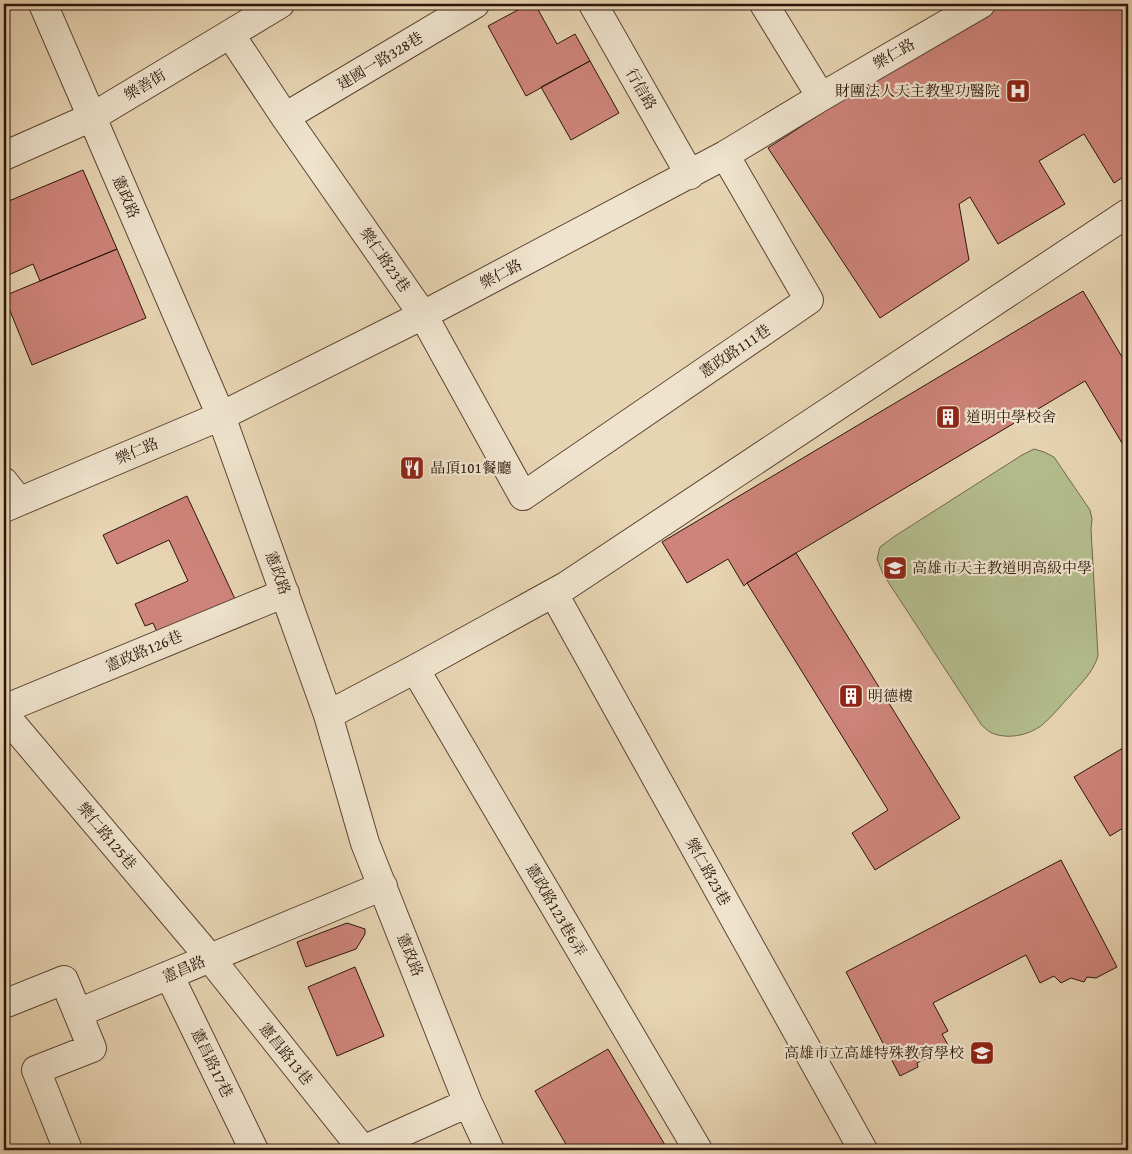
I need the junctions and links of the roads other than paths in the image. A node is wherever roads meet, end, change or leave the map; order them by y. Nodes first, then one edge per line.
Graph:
1 (43, 4) edge
2 (280, 4) edge
3 (475, 4) edge
4 (593, 4) edge
5 (764, 4) edge
6 (981, 4) edge
7 (230, 34) junction
8 (821, 97) junction
9 (92, 117) junction
10 (285, 117) junction
11 (725, 155) junction
12 (4, 156) edge
13 (690, 174) junction
14 (1128, 213) edge
15 (423, 315) junction
16 (221, 416) junction
17 (523, 496) joint
18 (9, 497) edge
19 (560, 590) junction
20 (285, 593) junction
21 (415, 669) junction
22 (4, 709) edge
23 (4, 714) edge
24 (328, 715) junction
25 (383, 886) junction
26 (210, 958) junction
27 (170, 975) junction
28 (4, 1004) edge
29 (78, 1013) junction
30 (468, 1103) junction
31 (68, 1150) edge
32 (254, 1150) edge
33 (363, 1150) edge
34 (490, 1150) edge
35 (698, 1150) edge
36 (862, 1150) edge

1 - 9 street, 憲政路
2 - 7 street, 樂善街
3 - 10 street, 建國一路328巷
4 - 13 street, 行信路
5 - 8 street
6 - 8 street, 樂仁路
7 - 9 street, 樂善街
7 - 10 street, 樂仁路23巷
8 - 11 street, 樂仁路
9 - 12 street, 樂善街
9 - 16 street, 憲政路
10 - 15 street, 樂仁路23巷
11 - 13 street, 樂仁路
11 - 17 street, 憲政路111巷
13 - 15 street, 樂仁路
14 - 19 street
15 - 16 street, 樂仁路
15 - 17 street, 樂仁路23巷
16 - 18 street, 樂仁路
16 - 20 street, 憲政路
19 - 21 street
19 - 36 street, 樂仁路23巷
20 - 22 street, 憲政路126巷
20 - 24 street, 憲政路
21 - 24 street
21 - 35 street, 憲政路123巷6弄
23 - 26 street, 樂仁路125巷
24 - 25 street, 憲政路
25 - 26 street, 憲昌路
25 - 30 street, 憲政路
26 - 27 street, 憲昌路
26 - 33 street, 憲昌路13巷
27 - 29 street, 憲昌路
27 - 32 street, 憲昌路17巷
28 - 29 street
29 - 31 street
30 - 33 street
30 - 34 street, 憲政路

